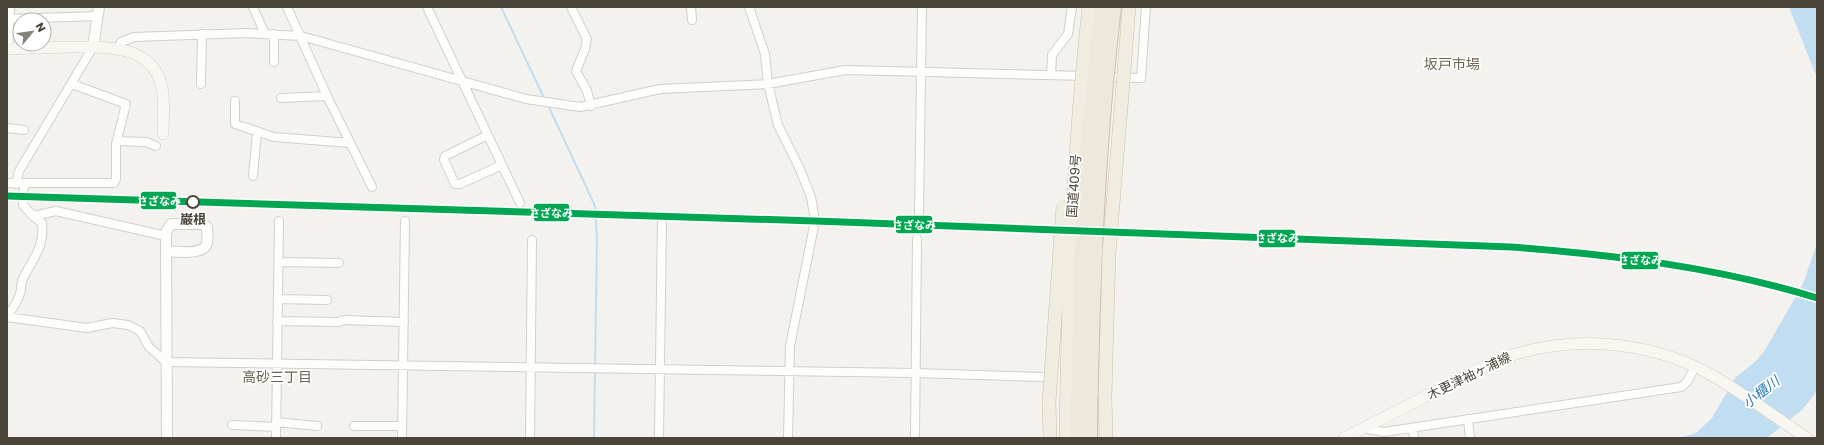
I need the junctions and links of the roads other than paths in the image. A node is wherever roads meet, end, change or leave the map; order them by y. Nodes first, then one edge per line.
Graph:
1 (10, 7) edge
2 (253, 7) edge
3 (287, 7) edge
4 (427, 7) edge
5 (572, 7) edge
6 (691, 7) edge
7 (749, 7) edge
8 (922, 7) edge
9 (1072, 7) edge
10 (1089, 7) edge
11 (1102, 7) edge
12 (1114, 7) edge
13 (1129, 7) edge
14 (1146, 7) edge
15 (98, 11) edge
16 (8, 19) edge
17 (692, 20) dead end
18 (202, 34) junction
19 (265, 34) junction
20 (274, 34) junction
21 (301, 36) junction
22 (93, 47) junction
23 (118, 48) junction
24 (7, 49) edge
25 (1084, 54) junction
26 (274, 62) dead end
27 (921, 72) junction
28 (1051, 75) junction
29 (463, 82) junction
30 (72, 84) junction
31 (201, 84) dead end
32 (768, 84) junction
33 (327, 96) junction
34 (282, 98) dead end
35 (235, 101) dead end
36 (591, 106) junction
37 (7, 128) edge
38 (24, 130) dead end
39 (257, 132) junction
40 (163, 134) dead end
41 (488, 135) junction
42 (116, 141) junction
43 (350, 143) junction
44 (156, 146) dead end
45 (502, 164) junction
46 (253, 176) dead end
47 (7, 183) edge
48 (20, 183) junction
49 (372, 187) dead end
50 (520, 203) dead end
51 (919, 213) dead end
52 (33, 216) junction
53 (662, 219) dead end
54 (405, 221) dead end
55 (279, 222) dead end
56 (166, 236) junction
57 (917, 239) dead end
58 (532, 240) dead end
59 (166, 252) junction
60 (279, 262) junction
61 (339, 263) dead end
62 (278, 299) junction
63 (327, 300) dead end
64 (7, 316) edge
65 (277, 321) junction
66 (404, 322) junction
67 (166, 362) junction
68 (276, 363) junction
69 (403, 366) junction
70 (1695, 367) junction
71 (531, 368) junction
72 (660, 370) junction
73 (789, 372) junction
74 (915, 373) junction
75 (1044, 377) dead end
76 (1468, 419) junction
77 (276, 424) junction
78 (232, 425) dead end
79 (317, 426) dead end
80 (354, 426) dead end
81 (402, 426) junction
82 (1363, 428) junction
83 (1413, 428) junction
84 (167, 438) edge
85 (276, 438) edge
86 (402, 438) edge
87 (530, 438) edge
88 (659, 438) edge
89 (788, 438) edge
90 (915, 438) edge
91 (1050, 438) edge
92 (1066, 438) edge
93 (1077, 438) edge
94 (1090, 438) edge
95 (1106, 438) edge
96 (1344, 438) edge
97 (1414, 438) edge
98 (1470, 438) edge
99 (1807, 438) edge

1 - 16 street
2 - 19 street
3 - 21 street
4 - 29 street
5 - 36 street
6 - 17 street
7 - 32 street
8 - 27 street
9 - 28 street
10 - 25 highway, 国道409号, bridge
11 - 93 highway, bridge
12 - 94 highway, bridge
13 - 95 highway, bridge
14 - 28 street
15 - 16 street
15 - 22 street
16 - 24 street
18 - 19 street
18 - 23 street
18 - 31 street
19 - 20 street
20 - 21 street
20 - 26 street
21 - 29 street
21 - 33 street
22 - 23 main road
22 - 24 main road
22 - 30 street
23 - 40 main road
25 - 91 highway, bridge
25 - 92 highway, 国道409号, bridge
27 - 28 street
27 - 32 street
27 - 51 street
29 - 36 street
29 - 41 street
30 - 42 street
30 - 48 street
32 - 36 street
32 - 73 street
33 - 34 street
33 - 43 street
35 - 39 street
37 - 38 street
39 - 43 street
39 - 46 street
41 - 45 street
41 - 45 street
42 - 44 street
42 - 48 street
43 - 49 street
45 - 50 street
47 - 48 street
48 - 52 street
52 - 56 street
52 - 64 street
53 - 72 street
54 - 66 street
55 - 60 street
56 - 59 street
56 - 59 street
57 - 74 street
58 - 71 street
59 - 67 street
60 - 61 street
60 - 62 street
62 - 63 street
62 - 65 street
64 - 67 street
65 - 66 street
65 - 68 street
66 - 69 street
67 - 68 street
67 - 84 street
68 - 69 street
68 - 77 street
69 - 71 street
69 - 81 street
70 - 76 street
70 - 82 main road, 木更津袖ヶ浦線
70 - 99 main road, 木更津袖ヶ浦線
71 - 72 street
71 - 87 street
72 - 73 street
72 - 88 street
73 - 74 street
73 - 89 street
74 - 75 street
74 - 90 street
76 - 83 street
76 - 98 street
77 - 78 street
77 - 79 street
77 - 85 street
80 - 81 street
81 - 86 street
82 - 83 street
82 - 96 main road, 木更津袖ヶ浦線
83 - 97 street

